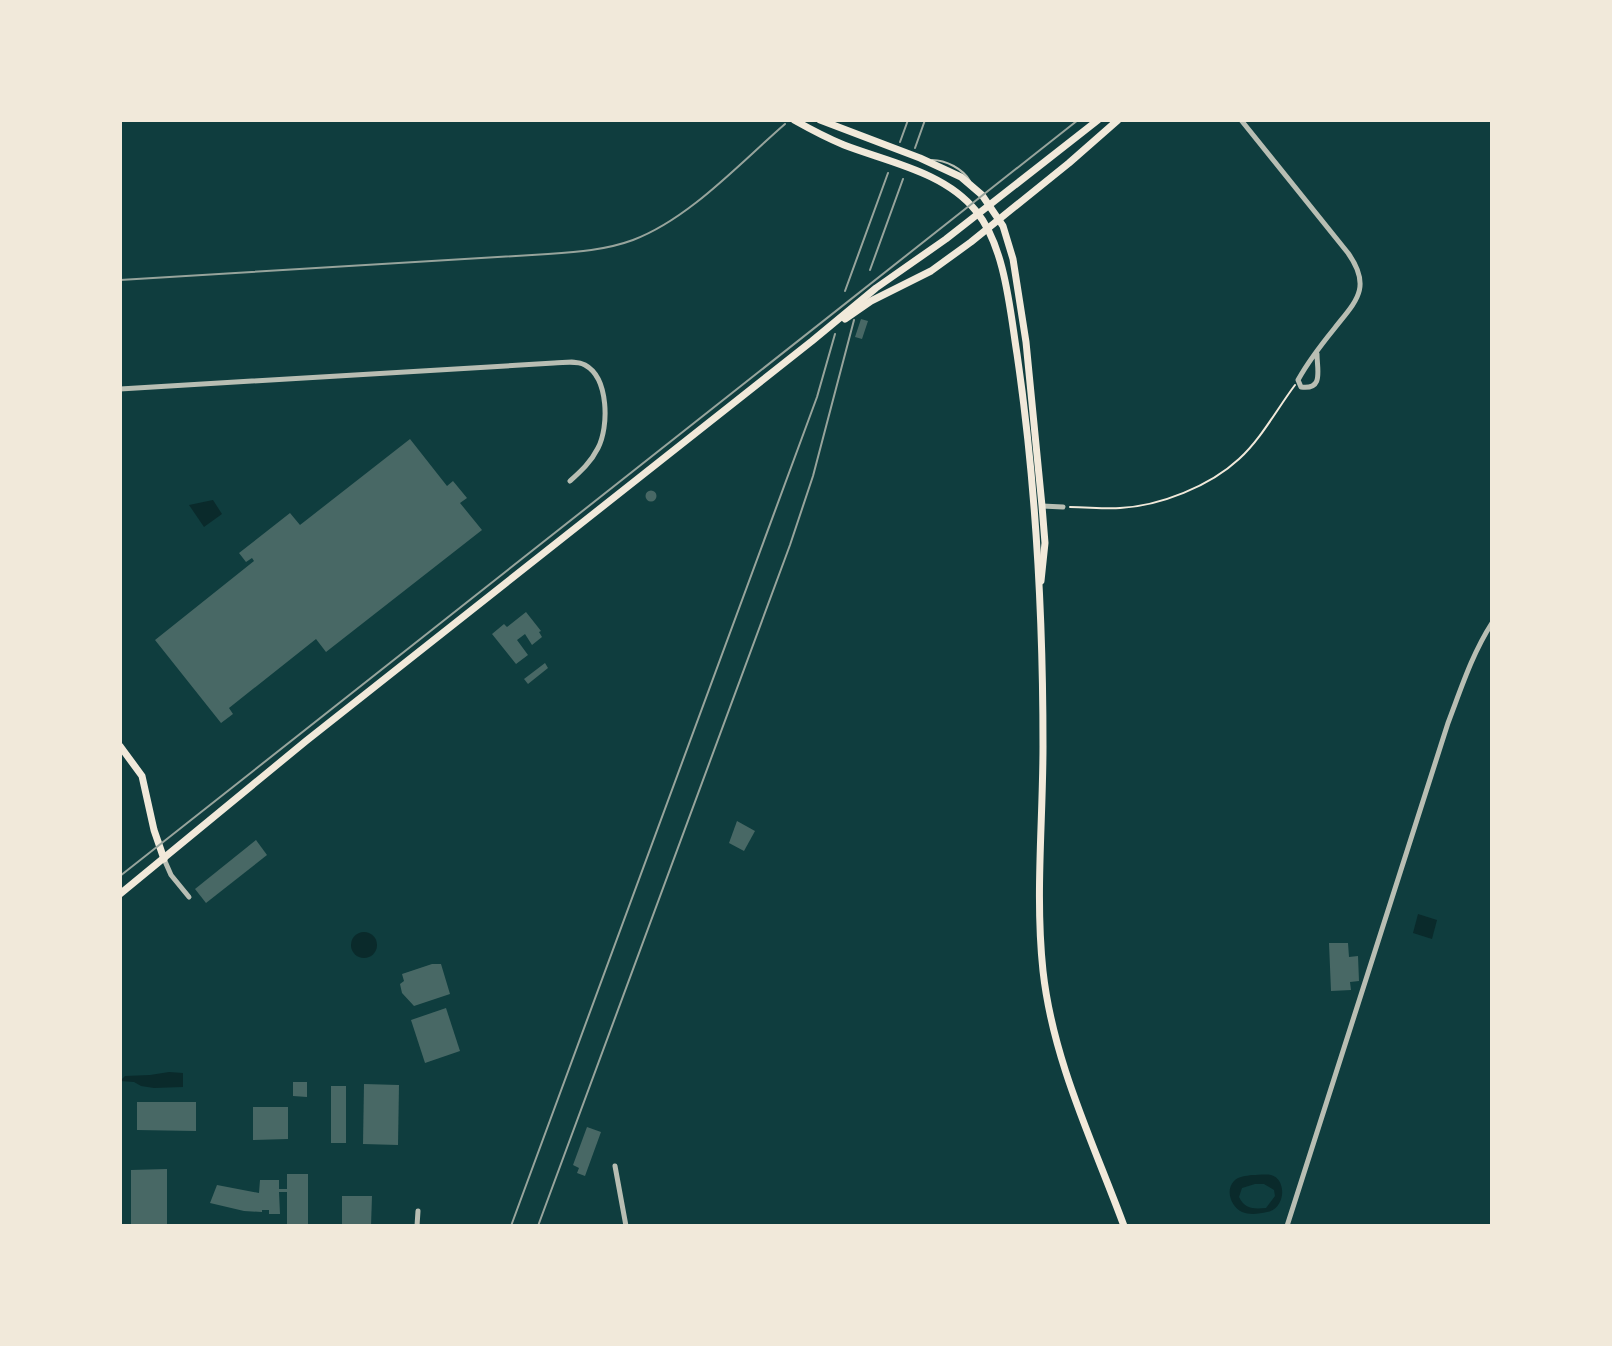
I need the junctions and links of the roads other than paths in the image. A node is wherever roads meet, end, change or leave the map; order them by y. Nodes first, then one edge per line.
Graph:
1 (795, 120) edge
2 (820, 120) edge
3 (1098, 120) edge
4 (1118, 120) edge
5 (1241, 120) edge
6 (990, 205) junction
7 (979, 214) junction
8 (1000, 219) junction
9 (988, 229) junction
10 (814, 339) junction
11 (1317, 354) junction
12 (120, 389) edge
13 (570, 481) dead end
14 (1042, 506) junction
15 (1063, 507) road end
16 (1039, 591) junction
17 (1492, 623) edge
18 (120, 746) edge
19 (164, 859) junction
20 (120, 894) edge
21 (189, 897) dead end
22 (615, 1166) dead end
23 (418, 1211) dead end
24 (417, 1226) edge
25 (626, 1226) edge
26 (1124, 1226) edge
27 (1287, 1226) edge

1 - 7 main road
2 - 6 main road
3 - 6 main road
4 - 8 main road
5 - 11 street
6 - 7 main road
6 - 8 main road
7 - 9 main road
7 - 10 main road
8 - 9 main road
8 - 14 main road
9 - 10 main road
9 - 16 main road
10 - 19 main road
11 - 11 street
12 - 13 street
14 - 15 street
14 - 16 main road
16 - 26 main road
17 - 27 street
18 - 19 main road
19 - 20 main road
19 - 21 street
22 - 25 street
23 - 24 street

